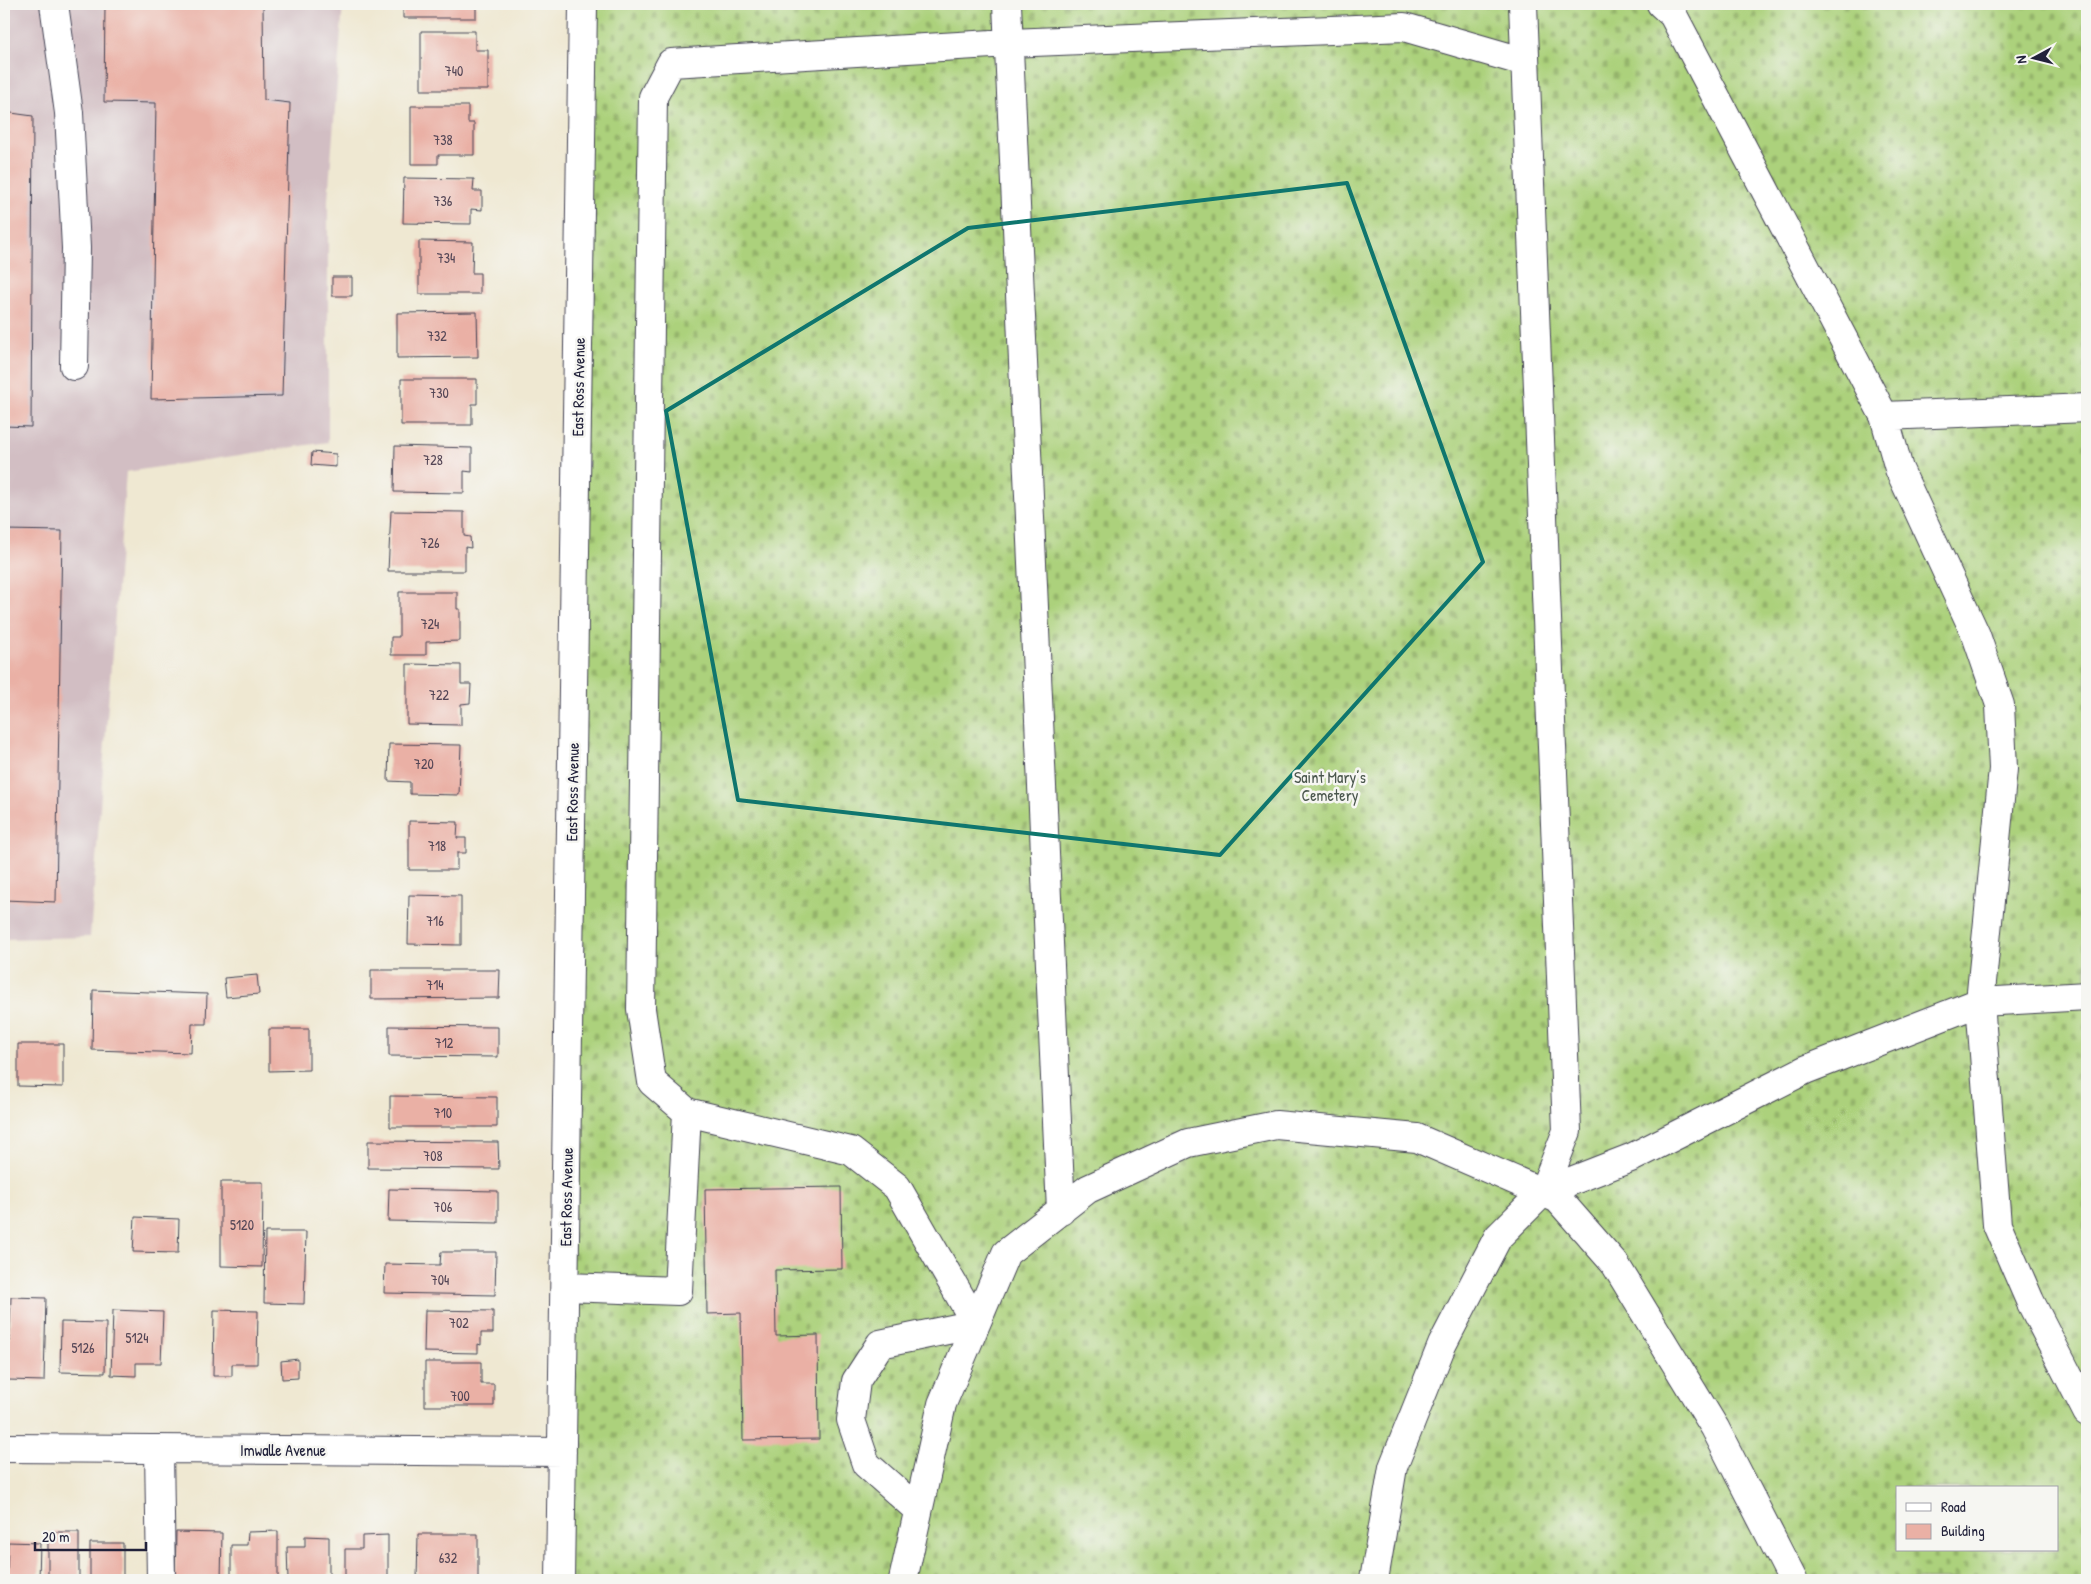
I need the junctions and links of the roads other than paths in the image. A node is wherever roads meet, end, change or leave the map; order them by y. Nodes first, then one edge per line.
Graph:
1 (54, 4) edge
2 (584, 4) edge
3 (1007, 4) edge
4 (1522, 4) edge
5 (1661, 4) edge
6 (1009, 43) junction
7 (1525, 62) junction
8 (74, 366) dead end
9 (2087, 408) edge
10 (1884, 416) junction
11 (2087, 996) edge
12 (1980, 1002) junction
13 (687, 1112) junction
14 (1543, 1192) junction
15 (1061, 1211) junction
16 (564, 1287) junction
17 (976, 1324) junction
18 (2087, 1412) edge
19 (4, 1448) edge
20 (159, 1449) junction
21 (562, 1452) junction
22 (918, 1510) junction
23 (161, 1580) edge
24 (560, 1580) edge
25 (903, 1580) edge
26 (1374, 1580) edge
27 (1793, 1580) edge

1 - 8 street
2 - 16 street, East Ross Avenue
3 - 6 street
4 - 7 street
5 - 10 street
6 - 7 street
6 - 13 street
6 - 15 street
7 - 14 street
9 - 10 street
10 - 12 street
11 - 12 street
12 - 14 street
12 - 18 street
13 - 16 street
13 - 17 street
14 - 15 street
14 - 26 street
14 - 27 street
15 - 17 street
16 - 21 street, East Ross Avenue
17 - 22 street
17 - 22 street
19 - 20 street, Imwalle Avenue
20 - 21 street, Imwalle Avenue
20 - 23 street
21 - 24 street, East Ross Avenue
22 - 25 street

